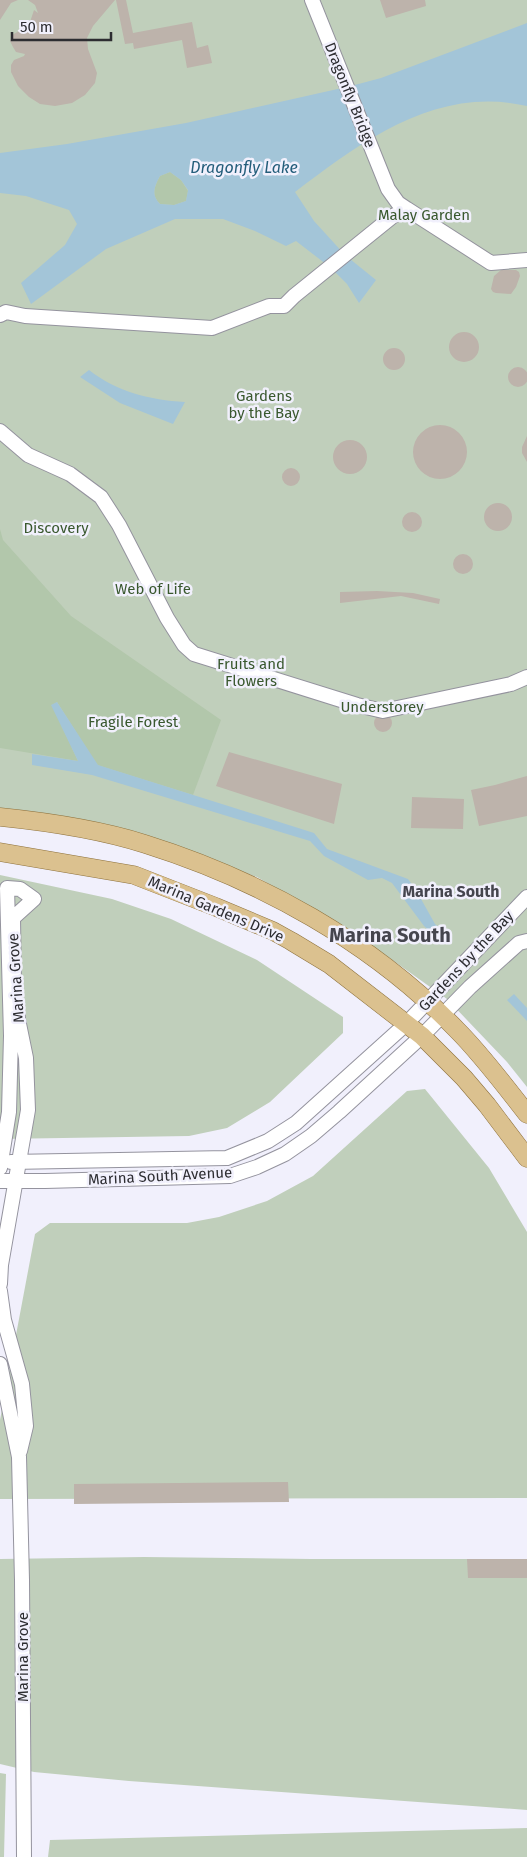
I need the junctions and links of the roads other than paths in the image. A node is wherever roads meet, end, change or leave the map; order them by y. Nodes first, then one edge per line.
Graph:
1 (312, 0) edge
2 (407, 209) junction
3 (527, 260) edge
4 (0, 315) edge
5 (0, 431) edge
6 (527, 677) edge
7 (0, 816) edge
8 (0, 852) edge
9 (527, 898) edge
10 (527, 941) edge
11 (428, 1002) junction
12 (443, 1016) junction
13 (406, 1024) junction
14 (422, 1036) junction
15 (527, 1114) edge
16 (527, 1158) edge
17 (19, 1162) junction
18 (0, 1164) edge
19 (0, 1181) edge
20 (16, 1182) junction
21 (0, 1284) edge
22 (0, 1292) edge
23 (0, 1364) edge
24 (19, 1457) junction
25 (24, 1857) edge

1 - 2 street, Dragonfly Bridge
2 - 3 street
2 - 4 street
5 - 6 street
7 - 11 main road, Marina Gardens Drive
8 - 13 main road, Marina Gardens Drive
9 - 11 street, Gardens by the Bay
10 - 12 street, Gardens by the Bay
11 - 12 main road, Marina Gardens Drive
11 - 13 street, Gardens by the Bay
12 - 14 street, Gardens by the Bay
12 - 15 main road, Marina Gardens Drive
13 - 14 main road, Marina Gardens Drive
13 - 17 street, Marina South Avenue
14 - 16 main road, Marina Gardens Drive
14 - 20 street, Marina South Avenue
17 - 18 street, Marina South Avenue
17 - 18 street, Marina Grove
17 - 20 street, Marina Grove
19 - 20 street, Marina South Avenue
20 - 21 street, Marina Grove
22 - 24 street, Marina Grove
23 - 24 street, Marina Grove
24 - 25 street, Marina Grove

